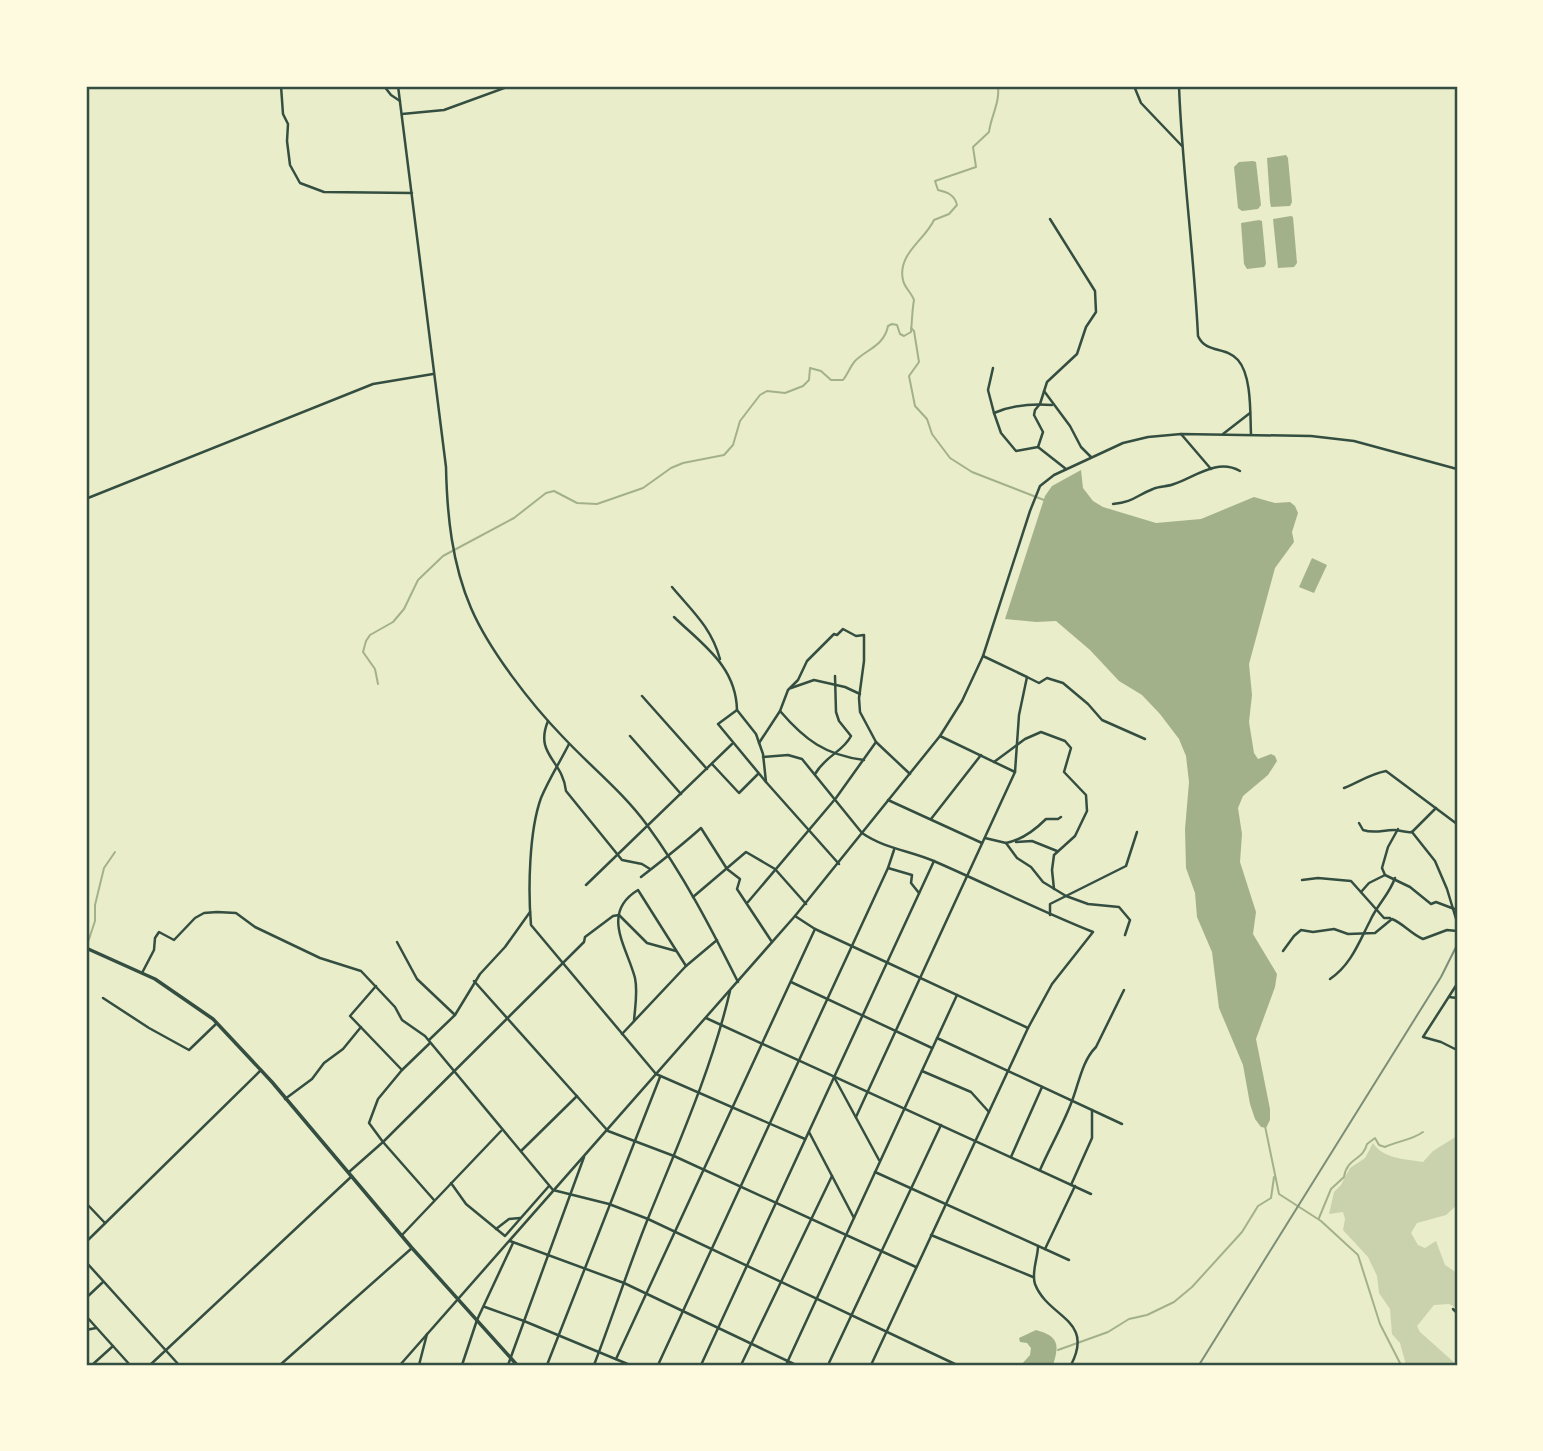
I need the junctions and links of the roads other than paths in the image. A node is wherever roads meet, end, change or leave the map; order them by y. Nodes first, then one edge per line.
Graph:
1 (281, 86) edge
2 (384, 86) edge
3 (398, 86) edge
4 (510, 86) edge
5 (1133, 86) edge
6 (1179, 86) edge
7 (400, 101) junction
8 (402, 114) junction
9 (1182, 146) junction
10 (412, 193) junction
11 (1050, 219) dead end
12 (993, 368) dead end
13 (433, 374) junction
14 (1044, 390) junction
15 (1040, 404) junction
16 (1054, 405) junction
17 (993, 413) junction
18 (1250, 413) junction
19 (1181, 434) junction
20 (1223, 434) junction
21 (1251, 434) junction
22 (1038, 447) junction
23 (1091, 457) junction
24 (1066, 469) junction
25 (1211, 469) junction
26 (1457, 469) edge
27 (1240, 471) dead end
28 (88, 498) dead end
29 (1113, 505) dead end
30 (672, 587) dead end
31 (674, 617) dead end
32 (983, 656) junction
33 (721, 662) junction
34 (835, 676) dead end
35 (1027, 677) junction
36 (835, 685) junction
37 (788, 690) junction
38 (860, 694) junction
39 (642, 696) dead end
40 (737, 710) junction
41 (780, 711) junction
42 (548, 721) junction
43 (630, 736) dead end
44 (940, 736) junction
45 (1145, 739) dead end
46 (876, 742) junction
47 (569, 743) junction
48 (759, 743) junction
49 (732, 744) junction
50 (1016, 745) junction
51 (832, 754) junction
52 (981, 755) junction
53 (763, 757) junction
54 (864, 760) junction
55 (994, 762) junction
56 (712, 764) junction
57 (557, 766) junction
58 (708, 769) junction
59 (1015, 772) junction
60 (759, 774) junction
61 (909, 774) junction
62 (815, 775) junction
63 (766, 782) junction
64 (1344, 788) dead end
65 (681, 795) junction
66 (836, 798) junction
67 (888, 800) junction
68 (1436, 808) junction
69 (1061, 817) dead end
70 (931, 819) junction
71 (1359, 823) dead end
72 (1457, 824) edge
73 (649, 827) junction
74 (809, 829) junction
75 (1398, 830) junction
76 (1137, 832) dead end
77 (1412, 832) junction
78 (862, 833) junction
79 (985, 838) junction
80 (982, 843) junction
81 (1006, 843) junction
82 (894, 849) junction
83 (1058, 851) junction
84 (618, 856) junction
85 (669, 858) junction
86 (934, 861) junction
87 (839, 864) junction
88 (888, 868) junction
89 (650, 869) junction
90 (727, 869) junction
91 (775, 869) junction
92 (1385, 875) junction
93 (967, 876) junction
94 (641, 877) dead end
95 (1395, 878) junction
96 (1302, 880) dead end
97 (586, 885) dead end
98 (1054, 889) junction
99 (1361, 892) junction
100 (919, 893) junction
101 (1066, 896) junction
102 (693, 897) junction
103 (748, 902) junction
104 (806, 904) junction
105 (1378, 909) junction
106 (1452, 910) junction
107 (1457, 910) edge
108 (530, 912) junction
109 (619, 915) junction
110 (1050, 915) junction
111 (795, 916) junction
112 (1392, 919) junction
113 (1457, 922) edge
114 (815, 929) junction
115 (1457, 931) edge
116 (1365, 932) junction
117 (1125, 935) dead end
118 (716, 940) junction
119 (397, 942) dead end
120 (772, 942) junction
121 (851, 946) junction
122 (88, 949) edge
123 (676, 951) junction
124 (1283, 951) dead end
125 (563, 962) junction
126 (887, 962) junction
127 (686, 966) junction
128 (142, 973) junction
129 (920, 978) junction
130 (1330, 979) dead end
131 (474, 981) junction
132 (738, 982) junction
133 (791, 982) junction
134 (1457, 984) edge
135 (376, 986) junction
136 (730, 990) junction
137 (1124, 990) dead end
138 (957, 995) junction
139 (1449, 997) junction
140 (103, 998) dead end
141 (1457, 998) edge
142 (827, 999) junction
143 (455, 1015) junction
144 (862, 1015) junction
145 (507, 1017) junction
146 (706, 1018) junction
147 (634, 1021) junction
148 (217, 1023) junction
149 (722, 1026) junction
150 (361, 1027) junction
151 (1028, 1028) junction
152 (896, 1031) junction
153 (622, 1034) junction
154 (937, 1038) junction
155 (430, 1041) junction
156 (762, 1044) junction
157 (932, 1048) junction
158 (1457, 1050) edge
159 (798, 1060) junction
160 (261, 1070) junction
161 (402, 1070) junction
162 (452, 1071) junction
163 (922, 1071) junction
164 (1008, 1071) junction
165 (658, 1075) junction
166 (834, 1077) junction
167 (1042, 1086) junction
168 (699, 1091) junction
169 (868, 1092) junction
170 (577, 1096) junction
171 (285, 1099) junction
172 (1072, 1100) junction
173 (733, 1107) junction
174 (904, 1109) junction
175 (1092, 1110) junction
176 (989, 1112) junction
177 (856, 1117) junction
178 (769, 1123) junction
179 (1122, 1124) dead end
180 (941, 1125) junction
181 (503, 1130) junction
182 (608, 1131) junction
183 (808, 1132) junction
184 (805, 1139) junction
185 (634, 1141) junction
186 (975, 1141) junction
187 (383, 1142) junction
188 (521, 1151) junction
189 (674, 1156) junction
190 (584, 1157) junction
191 (1011, 1157) junction
192 (880, 1161) junction
193 (704, 1170) junction
194 (1040, 1170) junction
195 (875, 1172) junction
196 (350, 1174) junction
197 (832, 1176) junction
198 (450, 1183) junction
199 (550, 1185) junction
200 (1073, 1185) junction
201 (740, 1186) junction
202 (911, 1188) junction
203 (553, 1190) junction
204 (570, 1193) junction
205 (1091, 1194) dead end
206 (434, 1200) junction
207 (86, 1203) edge
208 (776, 1203) junction
209 (946, 1204) junction
210 (609, 1205) junction
211 (521, 1218) junction
212 (854, 1218) junction
213 (648, 1219) junction
214 (811, 1219) junction
215 (105, 1223) junction
216 (496, 1229) junction
217 (675, 1232) junction
218 (402, 1235) junction
219 (846, 1235) junction
220 (931, 1235) junction
221 (86, 1242) edge
222 (512, 1242) junction
223 (1038, 1246) junction
224 (412, 1248) junction
225 (711, 1249) junction
226 (1045, 1249) junction
227 (881, 1251) junction
228 (548, 1256) junction
229 (1069, 1260) dead end
230 (86, 1262) edge
231 (746, 1266) junction
232 (916, 1267) junction
233 (584, 1269) junction
234 (1033, 1277) junction
235 (103, 1282) junction
236 (624, 1283) junction
237 (781, 1283) junction
238 (646, 1293) junction
239 (86, 1298) edge
240 (459, 1300) junction
241 (816, 1300) junction
242 (485, 1307) junction
243 (1453, 1308) dead end
244 (683, 1311) junction
245 (1457, 1313) edge
246 (86, 1316) edge
247 (851, 1316) junction
248 (477, 1320) junction
249 (524, 1321) junction
250 (97, 1328) junction
251 (718, 1328) junction
252 (86, 1330) edge
253 (886, 1333) junction
254 (427, 1334) junction
255 (559, 1335) junction
256 (752, 1344) junction
257 (113, 1346) junction
258 (164, 1350) junction
259 (599, 1352) junction
260 (510, 1358) junction
261 (616, 1359) junction
262 (787, 1363) edge
263 (92, 1365) edge
264 (130, 1365) edge
265 (150, 1365) edge
266 (178, 1365) edge
267 (280, 1365) edge
268 (400, 1365) edge
269 (419, 1365) edge
270 (462, 1365) edge
271 (508, 1365) edge
272 (517, 1365) edge
273 (547, 1365) edge
274 (594, 1365) edge
275 (630, 1365) edge
276 (658, 1365) edge
277 (701, 1365) edge
278 (741, 1365) edge
279 (796, 1365) edge
280 (828, 1365) edge
281 (871, 1365) edge
282 (957, 1365) edge
283 (1071, 1365) edge

1 - 10 street
2 - 7 street
3 - 7 street
4 - 8 street
5 - 9 street
6 - 9 street
7 - 8 street
8 - 10 street
9 - 18 street
10 - 13 street
11 - 14 street
12 - 17 street
13 - 28 street
13 - 42 street
14 - 15 street
14 - 16 street
15 - 16 street
15 - 17 street
15 - 22 street
16 - 23 street
17 - 22 street
18 - 20 street
18 - 21 street
19 - 20 street
19 - 23 street
19 - 25 street
20 - 21 street
21 - 26 street
22 - 24 street
23 - 24 street
24 - 32 street
25 - 27 street
25 - 29 street
30 - 33 street
31 - 33 street
32 - 35 street
32 - 44 street
33 - 40 street
34 - 36 street
35 - 45 street
35 - 50 street
36 - 37 street
36 - 38 street
36 - 51 street
37 - 38 street
37 - 41 street
38 - 46 street
39 - 58 street
40 - 48 street
40 - 49 street
41 - 48 street
41 - 51 street
42 - 47 street
42 - 57 street
43 - 65 street
44 - 52 street
44 - 61 street
46 - 54 street
46 - 61 street
47 - 57 street
47 - 73 street
48 - 53 street
49 - 56 street
49 - 60 street
50 - 55 street
50 - 59 street
50 - 83 street
51 - 54 street
51 - 62 street
52 - 55 street
52 - 70 street
53 - 62 street
53 - 63 street
54 - 66 street
55 - 59 street
56 - 58 street
56 - 60 street
57 - 84 street
57 - 108 street
58 - 65 street
59 - 79 street
60 - 63 street
61 - 67 street
62 - 66 street
63 - 74 street
64 - 68 street
65 - 73 street
66 - 74 street
66 - 78 street
67 - 70 street
67 - 78 street
68 - 72 street
68 - 77 street
69 - 81 street
70 - 80 street
71 - 75 street
73 - 84 street
73 - 85 street
74 - 87 street
74 - 91 street
75 - 77 street
75 - 92 street
76 - 101 street
77 - 106 street
78 - 82 street
78 - 87 street
79 - 80 street
79 - 81 street
80 - 93 street
81 - 83 street
81 - 98 street
82 - 86 street
82 - 88 street
83 - 98 street
84 - 89 street
84 - 97 street
85 - 89 street
85 - 90 street
85 - 102 street
86 - 93 street
86 - 100 street
87 - 104 street
88 - 100 street
88 - 121 street
89 - 94 street
90 - 91 street
90 - 102 street
90 - 103 street
91 - 103 street
91 - 104 street
92 - 95 street
92 - 99 street
93 - 110 street
93 - 129 street
95 - 105 street
95 - 106 street
96 - 99 street
98 - 101 street
99 - 105 street
100 - 126 street
101 - 110 street
101 - 117 street
102 - 118 street
103 - 120 street
104 - 111 street
105 - 112 street
105 - 116 street
106 - 107 street
106 - 113 street
108 - 125 street
108 - 131 street
109 - 123 street
109 - 123 street
109 - 125 street
109 - 147 street
110 - 151 street
111 - 114 street
111 - 120 street
112 - 115 street
112 - 116 street
114 - 121 street
114 - 133 street
116 - 124 street
116 - 130 street
118 - 127 street
118 - 132 street
119 - 143 street
120 - 132 street
121 - 126 street
121 - 142 street
122 - 128 main road
123 - 127 street
125 - 145 street
125 - 153 street
126 - 129 street
126 - 144 street
127 - 147 street
128 - 135 street
128 - 148 main road
129 - 138 street
129 - 152 street
131 - 143 street
131 - 145 street
132 - 136 street
133 - 142 street
133 - 156 street
134 - 139 street
135 - 150 street
135 - 155 street
136 - 146 street
136 - 149 street
137 - 172 street
138 - 151 street
138 - 154 street
139 - 141 street
139 - 158 street
140 - 148 street
142 - 144 street
142 - 159 street
143 - 155 street
144 - 152 street
144 - 166 street
145 - 162 street
145 - 170 street
146 - 149 street
146 - 165 street
147 - 153 street
148 - 160 main road
149 - 156 street
149 - 168 street
150 - 161 street
150 - 171 street
151 - 164 street
152 - 157 street
152 - 169 street
153 - 165 street
154 - 157 street
154 - 164 street
155 - 161 street
155 - 162 street
156 - 159 street
156 - 173 street
157 - 163 street
159 - 166 street
159 - 178 street
160 - 171 main road
160 - 215 street
161 - 187 street
162 - 181 street
162 - 187 street
163 - 174 street
163 - 176 street
164 - 167 street
164 - 176 street
165 - 168 street
165 - 182 street
165 - 185 street
166 - 169 street
166 - 177 street
166 - 183 street
167 - 172 street
167 - 191 street
168 - 173 street
168 - 189 street
169 - 174 street
169 - 177 street
170 - 182 street
170 - 188 street
171 - 196 main road
172 - 175 street
172 - 194 street
173 - 178 street
173 - 193 street
174 - 180 street
174 - 192 street
175 - 179 street
175 - 200 street
176 - 186 street
177 - 192 street
178 - 184 street
178 - 201 street
180 - 186 street
180 - 202 street
181 - 188 street
181 - 198 street
182 - 185 street
182 - 190 street
183 - 184 street
183 - 197 street
184 - 208 street
185 - 189 street
185 - 210 street
186 - 191 street
186 - 209 street
187 - 196 street
187 - 206 street
188 - 199 street
189 - 193 street
189 - 213 street
190 - 203 street
190 - 204 street
191 - 194 street
192 - 195 street
193 - 201 street
193 - 217 street
194 - 200 street
195 - 202 street
195 - 212 street
196 - 218 main road
196 - 258 street
197 - 212 street
197 - 214 street
198 - 206 street
198 - 216 street
199 - 203 street
199 - 211 street
200 - 205 street
200 - 226 street
201 - 208 street
201 - 225 street
202 - 209 street
202 - 227 street
203 - 204 street
203 - 222 street
204 - 210 street
204 - 228 street
206 - 218 street
207 - 215 street
208 - 214 street
208 - 231 street
209 - 220 street
209 - 223 street
210 - 213 street
210 - 233 street
211 - 216 street
211 - 216 street
212 - 219 street
213 - 217 street
213 - 236 street
214 - 219 street
214 - 237 street
215 - 221 street
217 - 225 street
217 - 238 street
218 - 224 main road
219 - 227 street
219 - 241 street
220 - 232 street
220 - 234 street
222 - 228 street
222 - 240 street
222 - 242 street
223 - 226 street
223 - 234 street
224 - 240 main road
224 - 267 street
225 - 231 street
225 - 244 street
226 - 229 street
227 - 232 street
227 - 247 street
228 - 233 street
228 - 249 street
230 - 235 street
231 - 237 street
231 - 251 street
232 - 253 street
233 - 236 street
233 - 255 street
234 - 283 street
235 - 239 street
235 - 258 street
236 - 238 street
236 - 259 street
237 - 241 street
237 - 256 street
238 - 244 street
238 - 261 street
240 - 248 main road
240 - 254 street
241 - 247 street
241 - 262 street
242 - 248 street
242 - 249 street
243 - 245 street
244 - 251 street
244 - 276 street
246 - 250 street
247 - 253 street
247 - 280 street
248 - 260 main road
248 - 270 street
249 - 255 street
249 - 260 street
250 - 252 street
250 - 257 street
251 - 256 street
251 - 277 street
253 - 281 street
253 - 282 street
254 - 268 street
254 - 269 street
255 - 259 street
255 - 273 street
256 - 262 street
256 - 278 street
257 - 263 street
257 - 264 street
258 - 265 street
258 - 266 street
259 - 261 street
259 - 274 street
260 - 271 street
260 - 272 main road
261 - 275 street
262 - 279 street

